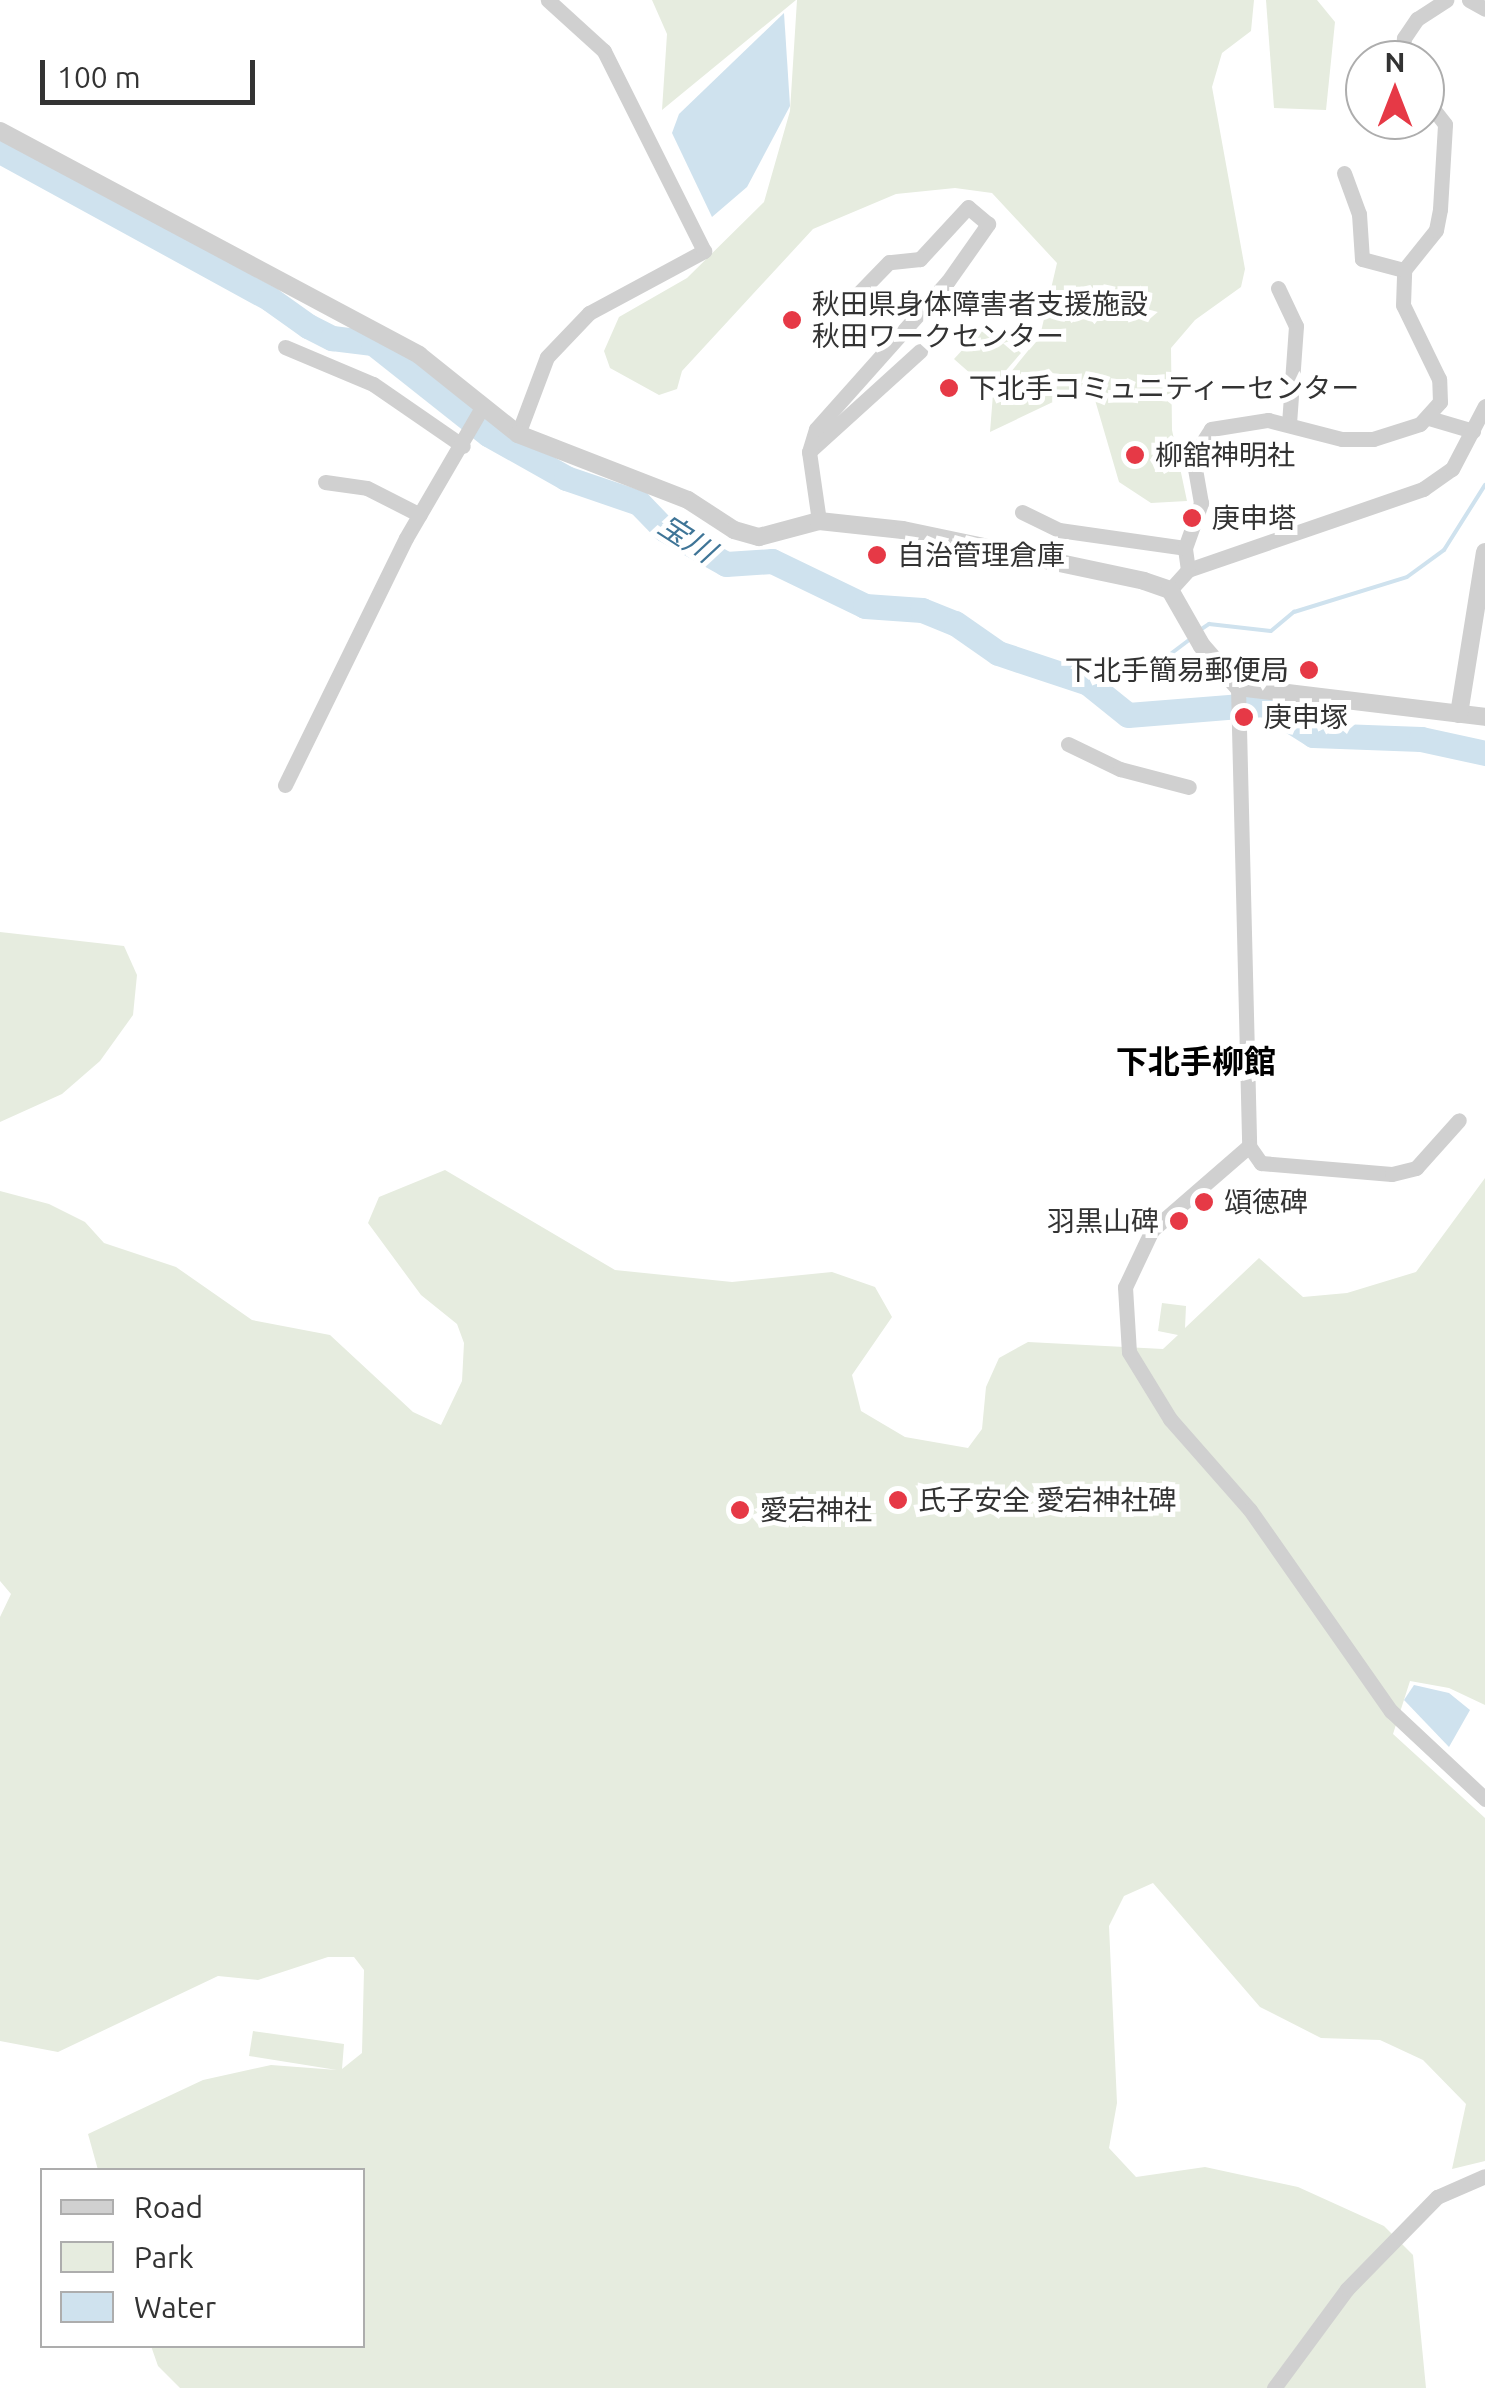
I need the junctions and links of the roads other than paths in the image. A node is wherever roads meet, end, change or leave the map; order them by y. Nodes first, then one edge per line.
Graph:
1 (548, 0) edge
2 (1446, 0) edge
3 (1469, 0) edge
4 (1485, 9) edge
5 (1404, 40) edge
6 (0, 131) edge
7 (1444, 140) edge
8 (1344, 173) dead end
9 (1404, 270) junction
10 (1278, 288) dead end
11 (858, 295) dead end
12 (285, 346) dead end
13 (920, 350) dead end
14 (1485, 406) edge
15 (479, 413) junction
16 (1429, 418) junction
17 (1289, 423) junction
18 (1473, 432) junction
19 (518, 434) junction
20 (466, 442) junction
21 (809, 452) junction
22 (325, 482) dead end
23 (1022, 512) dead end
24 (420, 516) junction
25 (819, 521) junction
26 (1185, 548) junction
27 (1485, 552) edge
28 (1188, 570) junction
29 (1170, 590) junction
30 (1238, 697) junction
31 (1459, 714) junction
32 (1485, 717) edge
33 (1068, 744) dead end
34 (285, 785) dead end
35 (1189, 787) dead end
36 (1459, 1120) dead end
37 (1249, 1146) junction
38 (1485, 1799) edge
39 (1485, 2176) edge
40 (1274, 2388) edge

1 - 19 street
2 - 5 street
3 - 4 street
6 - 15 street
7 - 9 street
8 - 9 street
9 - 16 street
10 - 17 street
11 - 21 street
12 - 20 street
13 - 21 street
14 - 18 street
15 - 19 street
15 - 20 street
16 - 17 street
16 - 18 street
17 - 26 street
18 - 28 street
19 - 25 street
20 - 24 street
21 - 25 street
22 - 24 street
23 - 26 street
24 - 34 street
25 - 29 street
26 - 28 street
27 - 31 street
28 - 29 street
29 - 30 street
30 - 31 street
30 - 37 street
31 - 32 street
33 - 35 street
36 - 37 street
37 - 38 street
39 - 40 street

